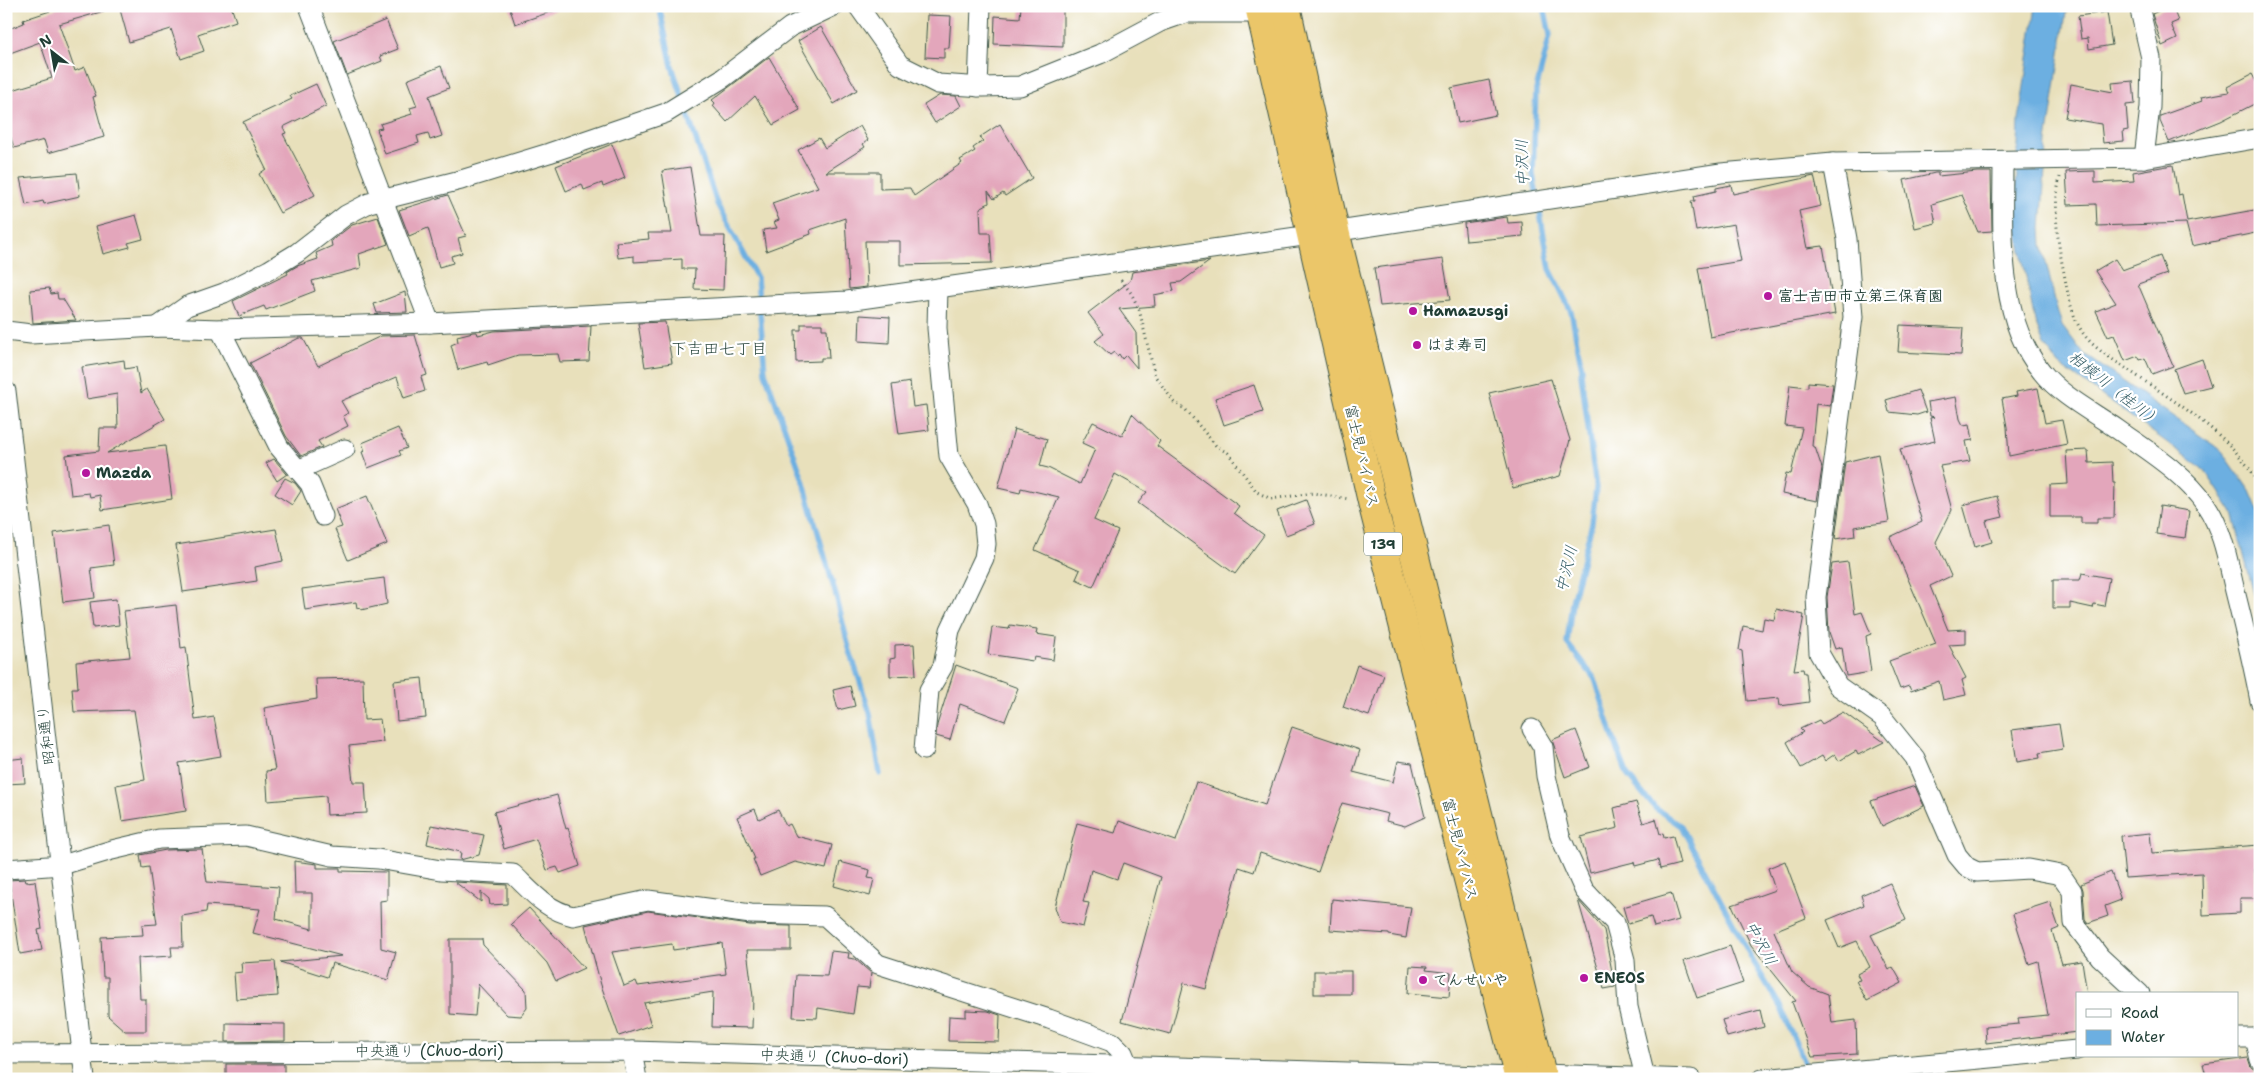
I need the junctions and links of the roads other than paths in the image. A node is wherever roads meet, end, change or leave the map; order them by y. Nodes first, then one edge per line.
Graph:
1 (309, 6) edge
2 (834, 6) edge
3 (858, 6) edge
4 (981, 6) edge
5 (2139, 6) edge
6 (1269, 8) edge
7 (978, 87) junction
8 (2260, 138) edge
9 (2144, 158) junction
10 (2003, 161) junction
11 (1833, 163) junction
12 (382, 199) junction
13 (1323, 232) junction
14 (938, 288) junction
15 (430, 323) junction
16 (157, 327) junction
17 (220, 329) junction
18 (6, 330) edge
19 (6, 391) edge
20 (345, 449) dead end
21 (298, 470) junction
22 (323, 516) dead end
23 (2256, 666) edge
24 (2260, 702) edge
25 (1532, 729) dead end
26 (924, 750) dead end
27 (62, 865) junction
28 (6, 869) edge
29 (2138, 992) edge
30 (2251, 1038) edge
31 (2076, 1050) edge
32 (632, 1051) junction
33 (82, 1052) junction
34 (6, 1054) edge
35 (2260, 1060) edge
36 (1128, 1065) junction
37 (1530, 1077) edge
38 (1645, 1077) junction
39 (84, 1079) edge
40 (637, 1079) edge
41 (1691, 1079) edge
42 (1762, 1079) edge

1 - 12 street
2 - 12 street
3 - 7 street
4 - 7 street
5 - 9 street
6 - 7 street
6 - 13 highway, 富士見バイパス / 139
8 - 9 street
9 - 10 street
10 - 11 street
10 - 23 street
11 - 13 street
11 - 29 street
12 - 15 street
12 - 16 street
13 - 14 street
13 - 37 highway, 富士見バイパス / 139
13 - 37 highway, 富士見バイパス / 139
14 - 15 street
14 - 26 street
15 - 17 street
16 - 17 street
16 - 18 street
17 - 21 street
19 - 27 street, 昭和通り
20 - 21 street
21 - 22 street
23 - 24 street
25 - 38 street
27 - 28 street
27 - 33 street, 昭和通り
27 - 36 street
30 - 35 street
31 - 42 street
32 - 33 street, 中央通り (Chuo-dori)
32 - 36 street, 中央通り (Chuo-dori)
32 - 40 street
33 - 34 street, 中央通り (Chuo-dori)
33 - 39 street, 昭和通り
36 - 37 street, 中央通り (Chuo-dori)
37 - 38 street, 中央通り (Chuo-dori)
38 - 41 street, 中央通り (Chuo-dori)

